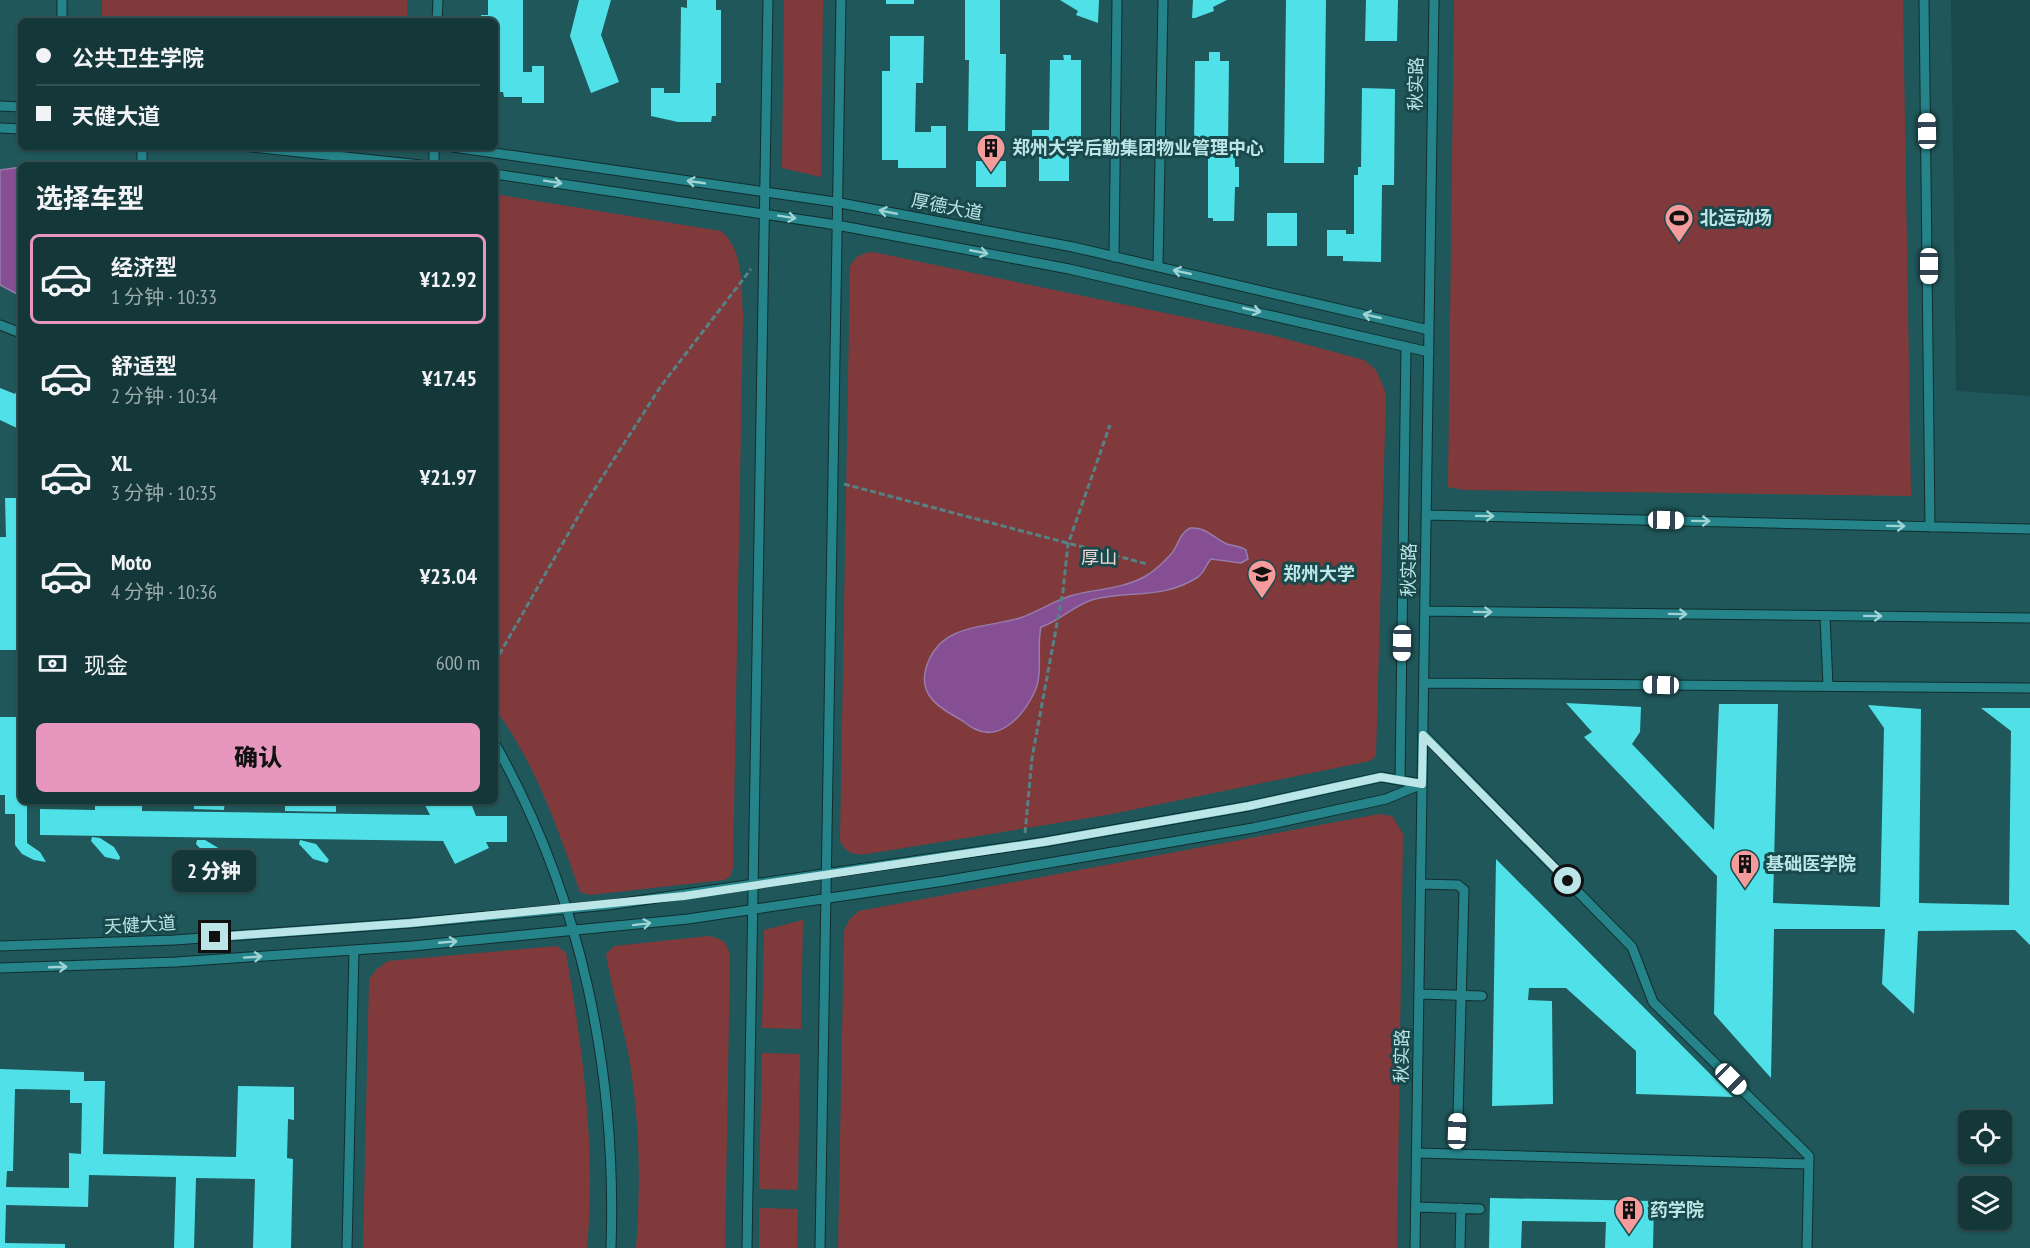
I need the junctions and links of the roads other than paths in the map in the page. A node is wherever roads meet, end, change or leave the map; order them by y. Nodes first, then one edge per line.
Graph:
1 (62, 0) edge
2 (438, 0) edge
3 (768, 0) edge
4 (841, 0) edge
5 (1117, 0) edge
6 (1163, 0) edge
7 (1434, 0) edge
8 (1924, 0) edge
9 (62, 18) edge
10 (437, 18) edge
11 (0, 106) edge
12 (18, 107) edge
13 (0, 128) edge
14 (18, 129) edge
15 (279, 150) edge
16 (474, 150) edge
17 (393, 162) edge
18 (498, 174) edge
19 (765, 192) junction
20 (838, 203) junction
21 (765, 214) junction
22 (837, 225) junction
23 (1114, 257) junction
24 (1158, 267) junction
25 (0, 325) edge
26 (1429, 330) junction
27 (18, 332) edge
28 (1406, 347) junction
29 (1428, 352) junction
30 (1426, 515) junction
31 (1930, 527) junction
32 (2030, 529) edge
33 (1425, 611) junction
34 (1825, 616) junction
35 (2030, 618) edge
36 (1424, 683) junction
37 (1828, 686) junction
38 (2030, 688) edge
39 (1423, 735) junction
40 (498, 750) edge
41 (1400, 780) junction
42 (1422, 784) junction
43 (826, 876) junction
44 (1421, 884) junction
45 (753, 886) junction
46 (826, 899) junction
47 (567, 909) junction
48 (753, 909) junction
49 (574, 931) junction
50 (0, 946) edge
51 (354, 950) junction
52 (0, 968) edge
53 (1419, 994) junction
54 (1461, 995) junction
55 (1482, 996) dead end
56 (1417, 1153) junction
57 (1457, 1154) junction
58 (1809, 1164) junction
59 (1416, 1207) junction
60 (1461, 1208) junction
61 (1480, 1209) dead end
62 (347, 1248) edge
63 (611, 1248) edge
64 (747, 1248) edge
65 (820, 1248) edge
66 (1415, 1248) edge
67 (1460, 1248) edge
68 (1807, 1248) edge

1 - 9 lane
2 - 10 lane
3 - 19 lane
4 - 20 lane
5 - 23 lane
6 - 24 lane
7 - 26 lane, 秋实路
8 - 31 lane
11 - 12 lane
13 - 14 lane
15 - 17 lane
19 -> 16 lane, 厚德大道
18 -> 21 lane
19 - 20 lane, 厚德大道
19 - 21 lane
20 - 22 lane
23 -> 20 lane, 厚德大道
21 -> 22 lane
21 - 45 lane
22 -> 28 lane
22 - 43 lane
23 - 24 lane, 厚德大道
26 -> 24 lane, 厚德大道
25 - 27 lane
26 - 29 lane, 秋实路
28 - 29 lane
28 - 41 lane
29 - 30 lane, 秋实路
30 -> 31 lane
30 - 33 lane, 秋实路
31 - 32 lane
33 -> 34 lane
33 - 36 lane, 秋实路
34 -> 35 lane
34 - 37 lane
36 - 37 lane
36 - 39 lane, 秋实路
37 - 38 lane
39 - 42 lane, 秋实路
39 - 58 lane
40 - 47 lane
41 - 42 lane, 天健大道
41 - 43 lane, 天健大道
42 - 44 lane, 秋实路
42 - 46 lane
43 - 45 lane, 天健大道
43 - 46 lane
44 - 53 lane, 秋实路
44 - 54 lane
45 - 47 lane, 天健大道
45 - 48 lane
46 - 48 lane
46 - 65 lane
47 - 49 lane
47 - 50 lane, 天健大道
49 -> 48 lane
48 - 64 lane
51 -> 49 lane
49 - 63 lane
52 -> 51 lane
51 - 62 lane
53 - 54 lane
53 - 56 lane, 秋实路
54 - 55 lane
54 - 57 lane
56 - 57 lane
56 - 59 lane, 秋实路
57 - 58 lane
58 - 68 lane
59 - 60 lane
59 - 66 lane, 秋实路
60 - 61 lane
60 - 67 lane

